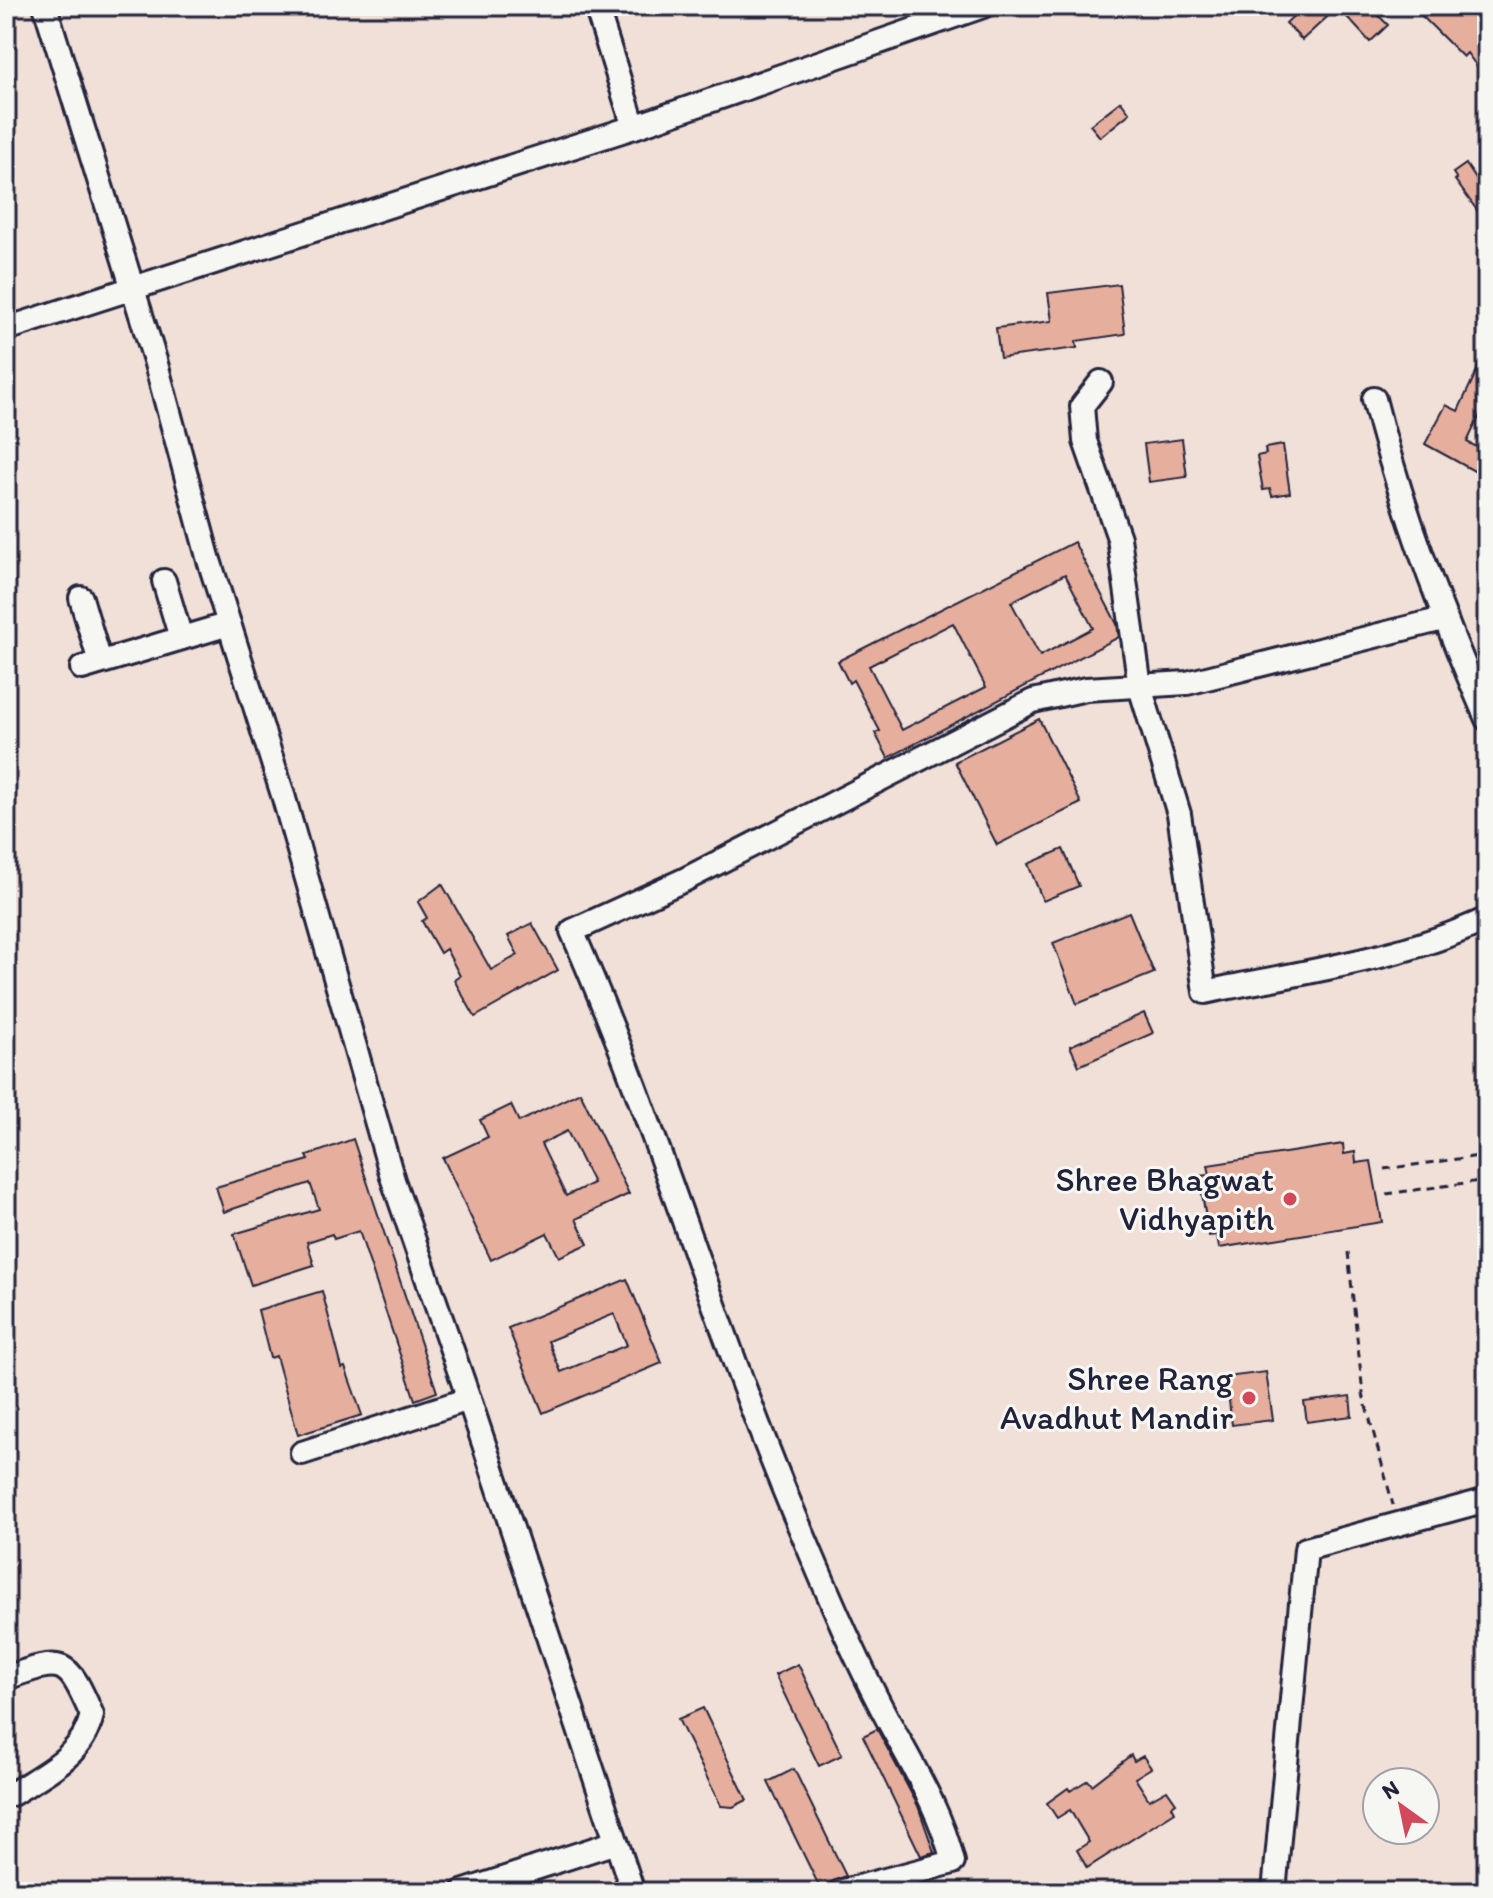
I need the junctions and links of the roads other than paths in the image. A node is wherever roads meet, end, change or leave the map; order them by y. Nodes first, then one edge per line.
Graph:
1 (45, 6) edge
2 (596, 6) edge
3 (983, 6) edge
4 (634, 127) junction
5 (133, 288) junction
6 (6, 329) edge
7 (1101, 382) dead end
8 (1374, 399) dead end
9 (164, 581) dead end
10 (81, 598) dead end
11 (1443, 619) junction
12 (229, 624) junction
13 (181, 638) junction
14 (1140, 687) junction
15 (1487, 719) edge
16 (1487, 919) edge
17 (469, 1399) junction
18 (302, 1453) dead end
19 (1487, 1500) edge
20 (6, 1678) edge
21 (12, 1794) dead end
22 (616, 1842) junction
23 (462, 1892) edge
24 (633, 1892) edge
25 (840, 1892) edge
26 (1274, 1892) edge

1 - 5 street
2 - 4 street
3 - 4 street
4 - 5 street
5 - 6 street
5 - 12 street
7 - 14 street
8 - 11 street
9 - 13 street
10 - 13 street
11 - 14 street
11 - 15 street
12 - 13 street
12 - 17 street
14 - 16 street
14 - 25 street
17 - 18 street
17 - 22 street
19 - 26 street
20 - 21 street
22 - 23 street
22 - 24 street

